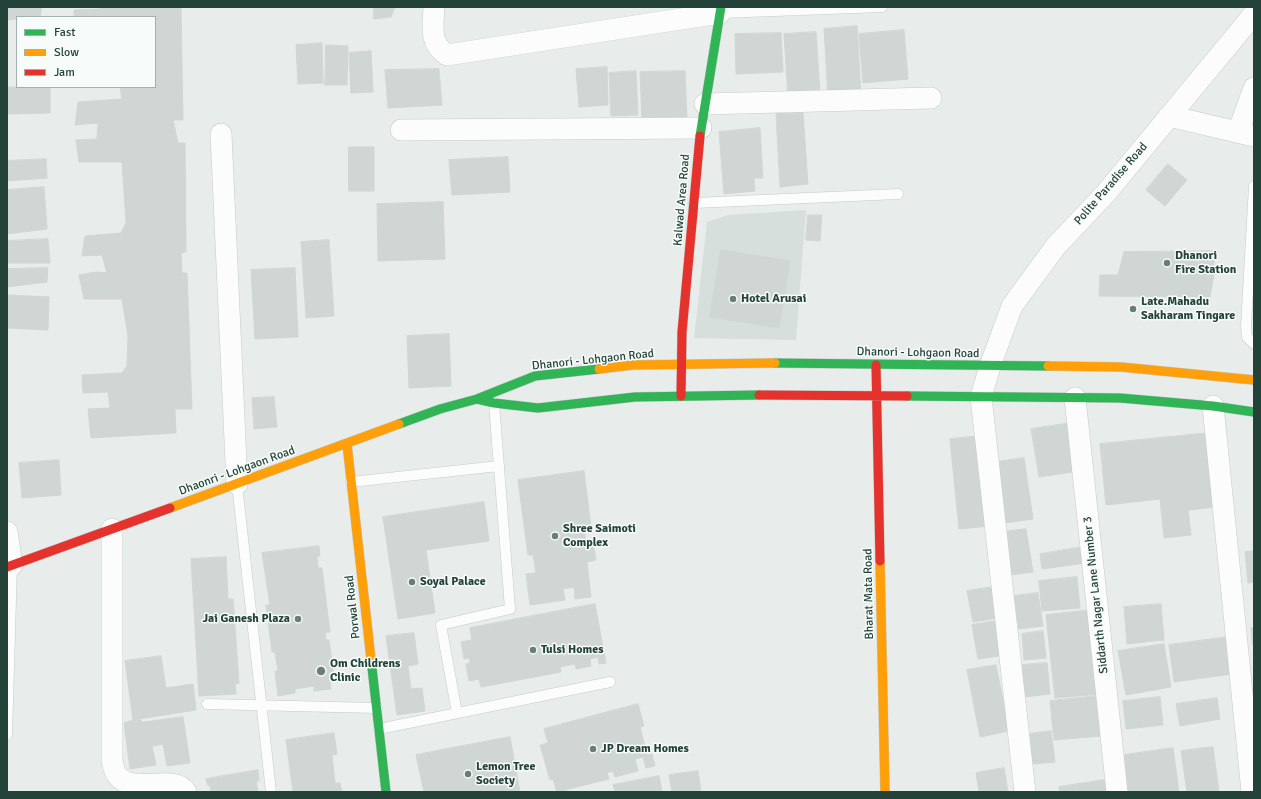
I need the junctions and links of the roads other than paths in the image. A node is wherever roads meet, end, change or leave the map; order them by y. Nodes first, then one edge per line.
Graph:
1 (434, 7) edge
2 (882, 7) edge
3 (721, 10) edge
4 (1254, 14) edge
5 (1254, 88) edge
6 (931, 98) dead end
7 (705, 104) junction
8 (1169, 116) junction
9 (701, 128) junction
10 (401, 130) dead end
11 (221, 134) dead end
12 (1246, 134) edge
13 (1254, 186) edge
14 (898, 194) dead end
15 (694, 202) junction
16 (1254, 344) edge
17 (876, 364) junction
18 (682, 365) junction
19 (990, 366) junction
20 (1254, 380) edge
21 (681, 396) junction
22 (877, 396) junction
23 (981, 397) junction
24 (1075, 398) junction
25 (477, 399) junction
26 (494, 403) junction
27 (1213, 406) junction
28 (1254, 412) edge
29 (347, 444) junction
30 (499, 466) junction
31 (352, 482) junction
32 (237, 484) junction
33 (112, 529) junction
34 (7, 532) edge
35 (9, 566) edge
36 (610, 682) dead end
37 (207, 704) dead end
38 (260, 706) junction
39 (377, 708) junction
40 (457, 713) junction
41 (379, 729) junction
42 (7, 735) edge
43 (186, 792) edge
44 (271, 792) edge
45 (386, 792) edge
46 (885, 792) edge
47 (1025, 792) edge
48 (1117, 792) edge
49 (1252, 792) edge

1 - 3 street
2 - 3 lane
3 - 7 main road, Kalwad Area Road
4 - 8 street, Polite Paradise Road
5 - 12 street
6 - 7 street
7 - 9 main road, Kalwad Area Road
8 - 12 street
8 - 19 street, Polite Paradise Road
9 - 10 street
9 - 15 main road, Kalwad Area Road
11 - 32 street
13 - 16 lane
14 - 15 lane
15 - 18 main road, Kalwad Area Road
17 - 18 main road, Dhanori - Lohgaon Road
17 - 19 main road, Dhanori - Lohgaon Road
17 - 22 main road, Bharat Mata Road
18 - 21 main road, Kalwad Area Road
18 - 25 main road, Dhanori - Lohgaon Road
19 - 20 main road, Dhanori - Lohgaon Road
19 - 23 street, Polite Paradise Road
21 - 22 main road
21 - 26 main road
22 - 23 main road
22 - 46 main road, Bharat Mata Road
23 - 24 main road
23 - 47 street
24 - 27 main road
24 - 48 street, Siddarth Nagar Lane Number 3
25 - 26 main road
25 - 29 main road, Dhaonri - Lohgaon Road
26 - 30 lane
27 - 28 main road
27 - 49 street
29 - 31 main road, Porwal Road
29 - 32 main road, Dhaonri - Lohgaon Road
30 - 31 lane
30 - 40 lane
31 - 39 main road, Porwal Road
32 - 33 main road, Dhaonri - Lohgaon Road
32 - 38 lane
33 - 35 main road, Dhaonri - Lohgaon Road
33 - 43 street
34 - 35 street
35 - 42 lane
36 - 40 lane
37 - 38 lane
38 - 39 lane
38 - 44 lane
39 - 41 main road, Porwal Road
40 - 41 lane
41 - 45 main road, Porwal Road

